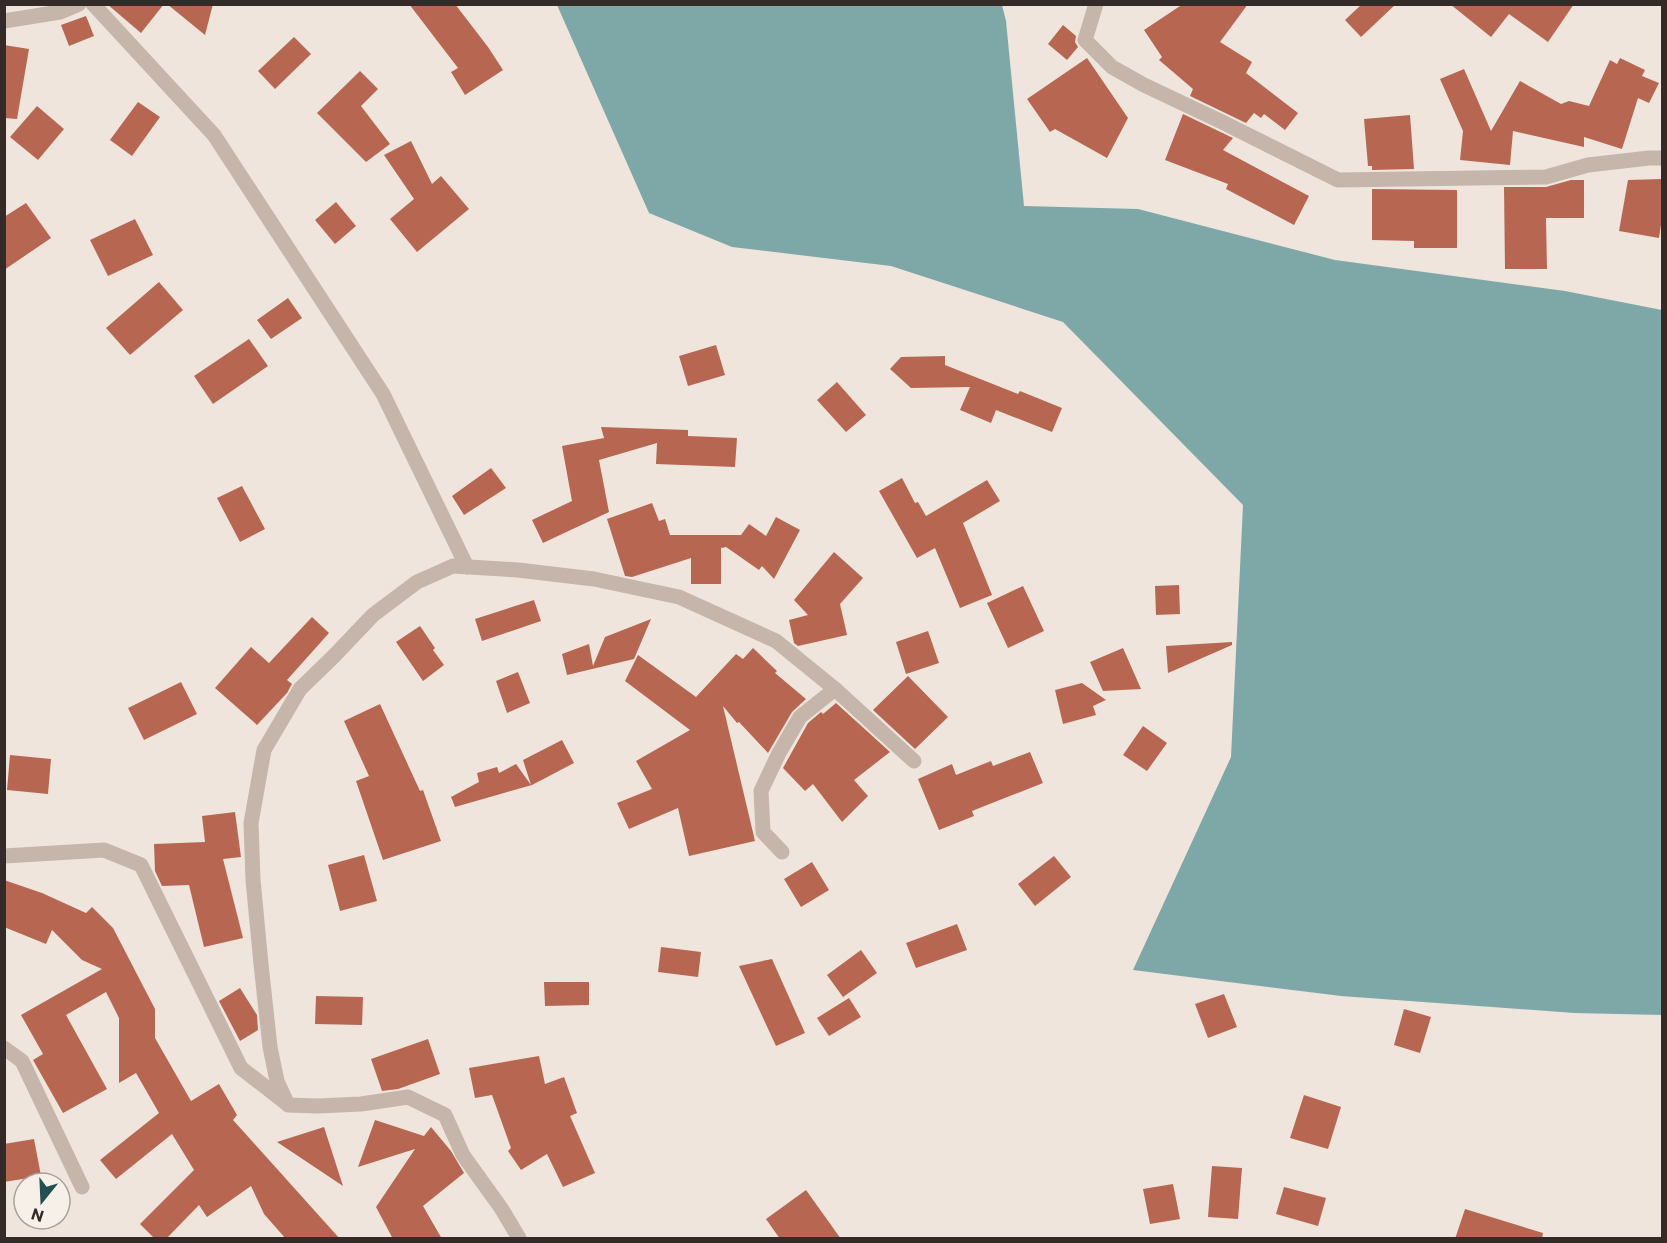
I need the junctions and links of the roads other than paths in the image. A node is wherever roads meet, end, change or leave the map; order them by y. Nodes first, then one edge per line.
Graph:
1 (80, 4) edge
2 (93, 4) edge
3 (1096, 4) edge
4 (4, 21) edge
5 (1662, 158) edge
6 (467, 567) junction
7 (835, 689) junction
8 (914, 761) dead end
9 (782, 852) dead end
10 (4, 856) edge
11 (4, 1048) edge
12 (288, 1105) junction
13 (82, 1187) dead end
14 (519, 1239) edge

1 - 4 street
2 - 6 street
3 - 5 street
6 - 7 street
6 - 12 street
7 - 8 street
7 - 9 street
10 - 12 street
11 - 13 street
12 - 14 street

